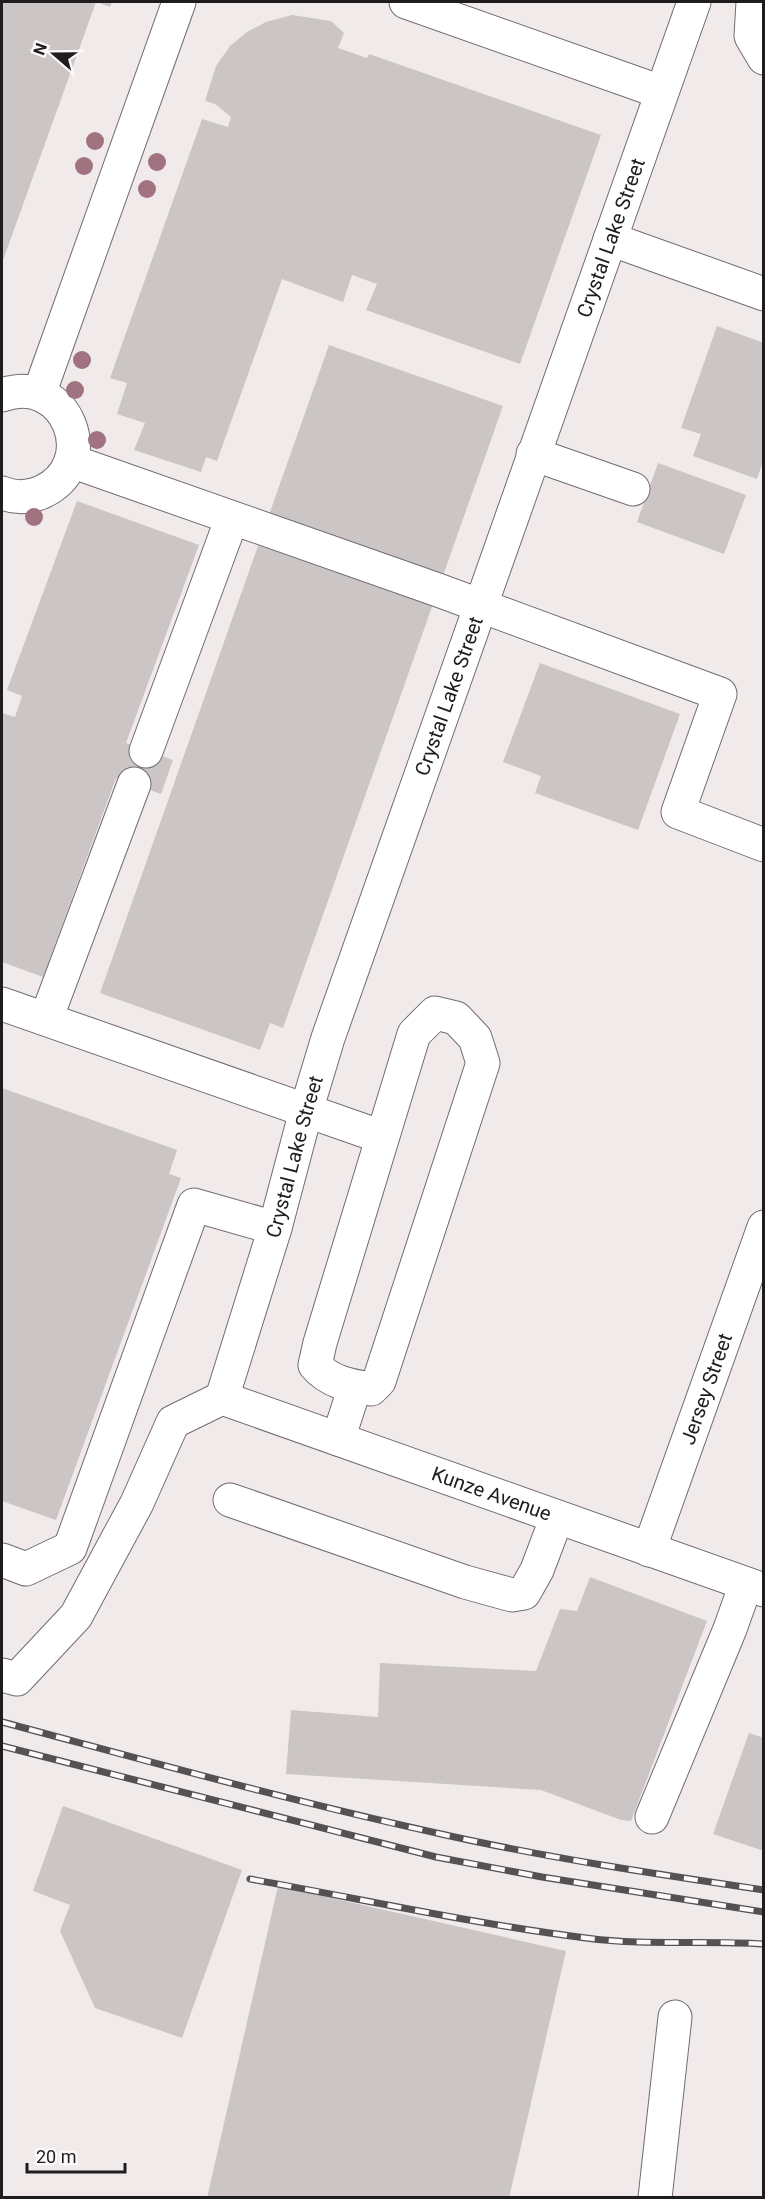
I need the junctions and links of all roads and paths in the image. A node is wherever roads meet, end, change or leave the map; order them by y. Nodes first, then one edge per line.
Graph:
1 (179, 2) edge
2 (406, 2) edge
3 (694, 2) edge
4 (753, 2) edge
5 (454, 10) edge
6 (764, 58) edge
7 (662, 92) junction
8 (610, 239) junction
9 (764, 294) edge
10 (39, 394) junction
11 (2, 395) edge
12 (533, 454) junction
13 (71, 461) junction
14 (633, 489) dead end
15 (2, 496) edge
16 (232, 518) junction
17 (480, 606) junction
18 (146, 751) dead end
19 (134, 784) dead end
20 (764, 845) edge
21 (2, 1004) edge
22 (46, 1019) junction
23 (306, 1111) junction
24 (382, 1137) junction
25 (764, 1227) edge
26 (275, 1228) junction
27 (355, 1386) junction
28 (222, 1398) junction
29 (338, 1439) junction
30 (230, 1500) dead end
31 (557, 1517) junction
32 (649, 1550) junction
33 (2, 1560) edge
34 (755, 1587) edge
35 (9, 1677) edge
36 (652, 1816) dead end
37 (675, 2017) dead end
38 (656, 2198) edge

1 - 10 street
2 - 5 street
3 - 7 street, Crystal Lake Street
4 - 6 street
5 - 7 street
7 - 8 street, Crystal Lake Street
8 - 9 street
8 - 12 street, Crystal Lake Street
10 - 11 street
10 - 13 street
12 - 14 street
12 - 17 street, Crystal Lake Street
13 - 15 street
13 - 16 street
16 - 17 street
16 - 18 street
17 - 20 street
17 - 23 street, Crystal Lake Street
19 - 22 street
21 - 22 street
22 - 23 street
23 - 24 street
23 - 26 street, Crystal Lake Street
24 - 27 street
24 - 27 street
25 - 32 street, Jersey Street
26 - 28 street, Crystal Lake Street
26 - 33 street
27 - 29 street
28 - 29 street, Kunze Avenue
28 - 35 street
29 - 31 street, Kunze Avenue
30 - 31 street
31 - 32 street, Kunze Avenue
32 - 34 street, Kunze Avenue
34 - 36 street
37 - 38 street

